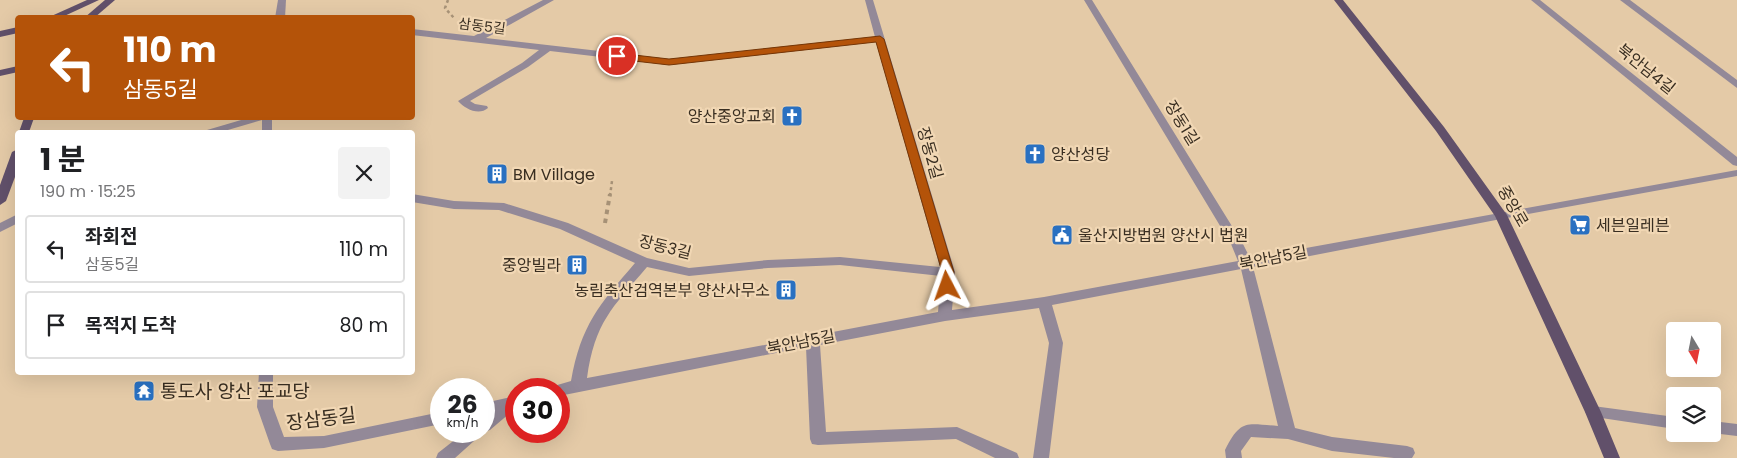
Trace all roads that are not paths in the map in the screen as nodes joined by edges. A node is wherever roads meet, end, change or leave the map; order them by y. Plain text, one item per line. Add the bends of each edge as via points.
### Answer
1 (95, 0) edge
2 (111, 0) edge
3 (282, 0) edge
4 (550, 0) edge
5 (869, 0) edge
6 (1088, 0) edge
7 (1338, 0) edge
8 (1535, 0) edge
9 (1624, 0) edge
10 (58, 15) edge
11 (92, 15) edge
12 (283, 15) edge
13 (15, 31) edge
14 (415, 32) edge
15 (0, 34) edge
16 (476, 39) junction
17 (880, 39) junction
18 (548, 48) junction
19 (15, 70) edge
20 (2, 73) edge
21 (15, 75) edge
22 (1737, 85) edge
23 (483, 108) dead end
24 (251, 120) edge
25 (218, 130) edge
26 (15, 160) edge
27 (1737, 163) edge
28 (1737, 173) edge
29 (415, 199) edge
30 (0, 201) edge
31 (1501, 215) junction
32 (15, 220) edge
33 (0, 228) edge
34 (644, 262) junction
35 (1246, 263) junction
36 (948, 272) junction
37 (1044, 302) junction
38 (945, 316) junction
39 (813, 339) junction
40 (266, 375) edge
41 (578, 385) junction
42 (570, 387) edge
43 (505, 409) edge
44 (1593, 412) junction
45 (495, 417) edge
46 (430, 420) edge
47 (1666, 422) edge
48 (1721, 428) edge
49 (1737, 430) edge
50 (1288, 433) junction
51 (462, 443) edge
52 (1407, 453) dead end
53 (444, 458) edge
54 (1011, 458) edge
55 (1041, 458) edge
56 (1234, 458) edge
57 (1612, 458) edge

1 - 10 main road
2 - 11 main road
3 - 12 street
4 - 16 street
5 - 17 street, 장동2길
6 - 35 street, 장동1길 via 1238,244
7 - 31 main road, 중앙로 via 1440,129
8 - 27 street, 북안남4길
9 - 22 street
13 - 15 main road
14 - 16 street, 삼동5길
16 - 18 street, 삼동5길
17 - 18 street, 삼동5길 via 669,62
17 - 36 street, 장동2길
18 - 23 street via 463,101 472,107
19 - 20 main road
20 - 21 main road
24 - 25 street
26 - 30 main road
28 - 31 street
29 - 34 street, 장동3길 via 454,206 500,206 564,226
31 - 35 street, 북안남5길
31 - 44 main road, 중앙로
32 - 33 street
34 - 36 street, 장동3길 via 689,272 840,261
34 - 41 street via 592,328
35 - 37 street, 북안남5길
35 - 50 street, 장동1길
36 - 38 street, 장동2길
37 - 38 street, 북안남5길
37 - 55 street via 1056,343
38 - 39 street, 북안남5길
39 - 41 street, 북안남5길
39 - 54 street via 818,439 957,433
40 - 46 street, 장삼동길 via 265,407 278,444 324,442
41 - 42 street, 북안남5길
43 - 45 street
44 - 47 street
44 - 57 main road, 중앙로
48 - 49 street
50 - 52 street via 1332,444
50 - 56 street via 1247,430 1234,450
51 - 53 street

